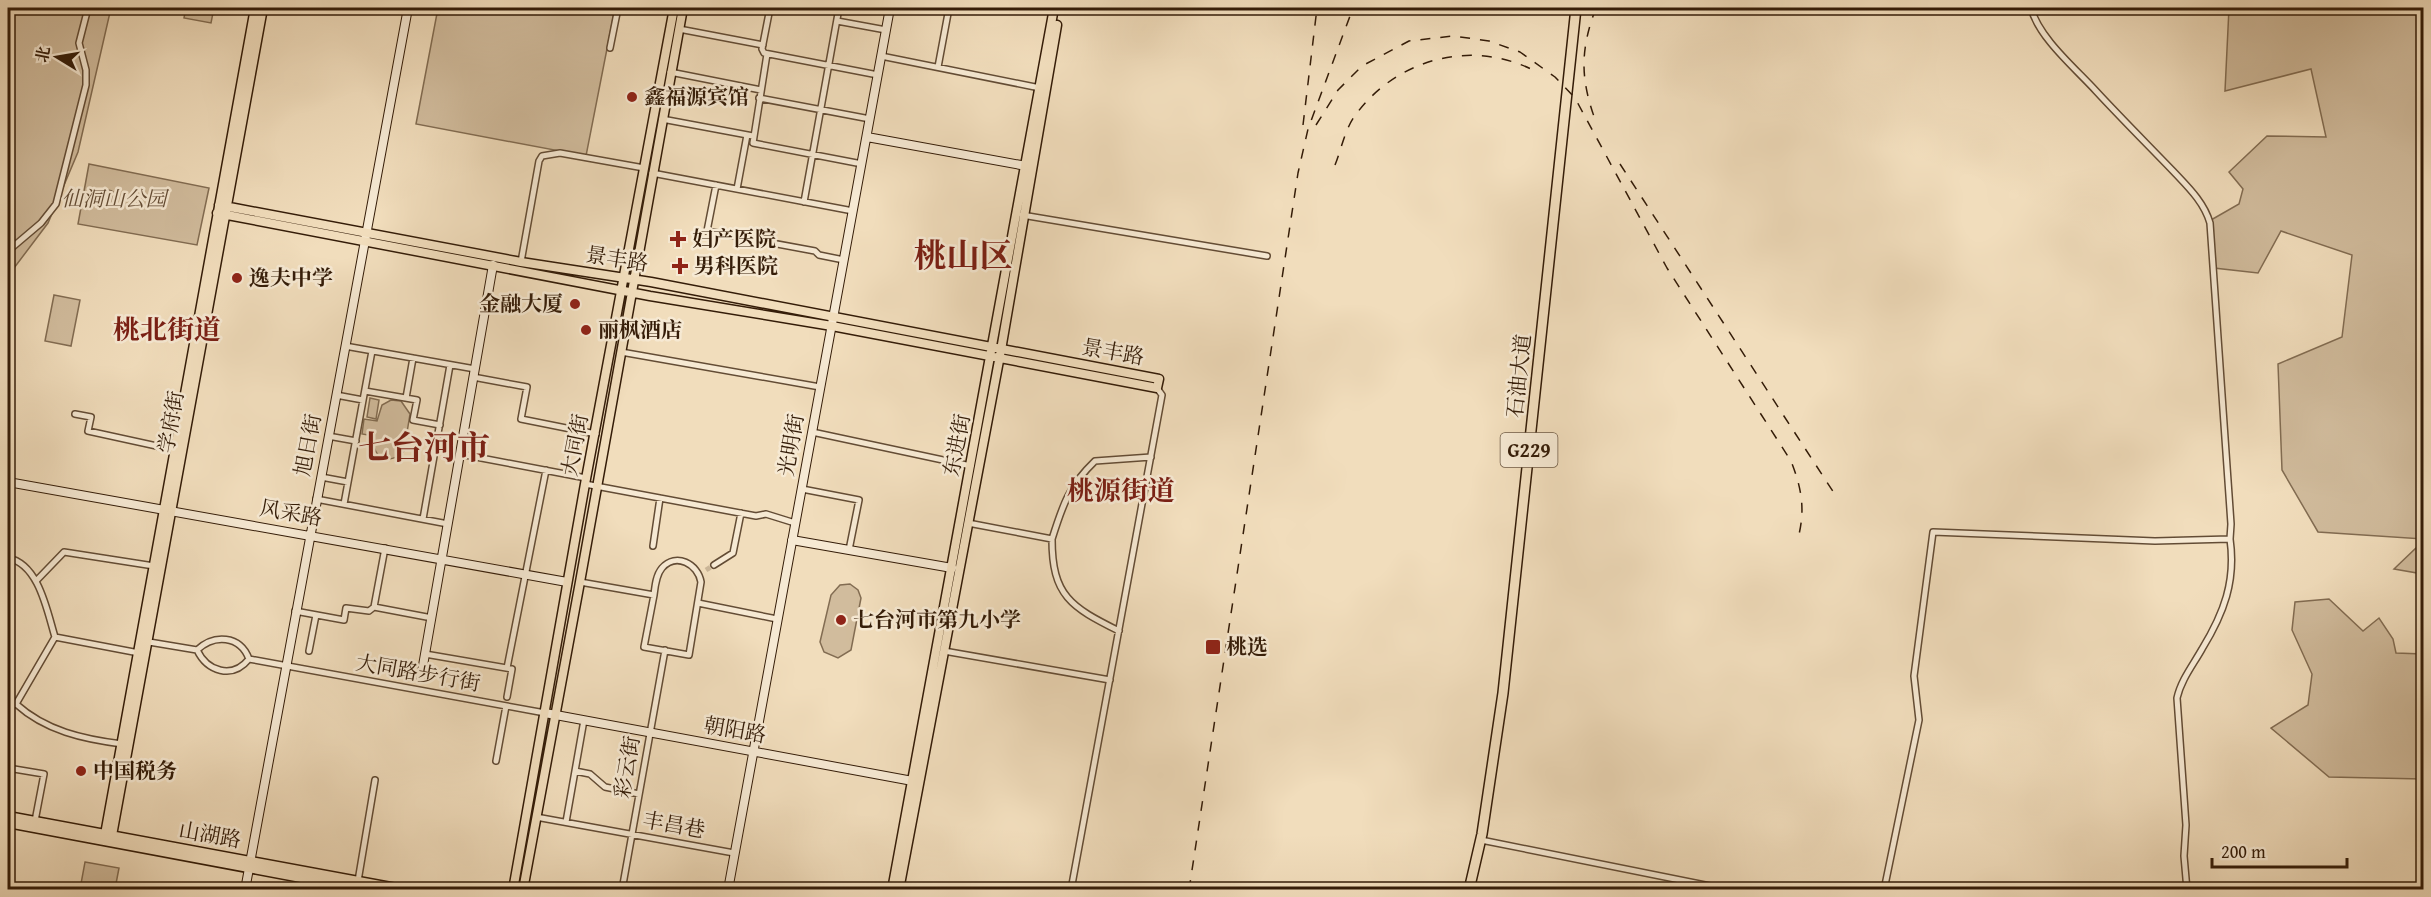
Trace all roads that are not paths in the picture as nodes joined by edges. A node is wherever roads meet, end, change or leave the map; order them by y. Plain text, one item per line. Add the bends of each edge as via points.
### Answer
1 (88, 8) edge
2 (255, 8) edge
3 (263, 8) edge
4 (408, 8) edge
5 (618, 8) edge
6 (674, 8) edge
7 (682, 8) edge
8 (770, 8) edge
9 (839, 8) edge
10 (890, 8) edge
11 (950, 8) edge
12 (1054, 8) edge
13 (1060, 8) edge
14 (1576, 8) edge
15 (2031, 8) edge
16 (837, 21) junction
17 (679, 30) junction
18 (886, 30) junction
19 (763, 45) junction
20 (610, 48) dead end
21 (767, 54) junction
22 (881, 56) junction
23 (828, 66) junction
24 (938, 67) junction
25 (670, 72) junction
26 (878, 75) junction
27 (1040, 88) junction
28 (761, 90) junction
29 (759, 98) junction
30 (820, 110) junction
31 (870, 118) junction
32 (662, 119) junction
33 (750, 135) junction
34 (867, 137) junction
35 (812, 155) junction
36 (862, 164) junction
37 (1026, 166) junction
38 (648, 171) junction
39 (716, 185) junction
40 (737, 189) junction
41 (804, 202) junction
42 (222, 210) junction
43 (853, 211) junction
44 (1021, 215) junction
45 (366, 237) junction
46 (8, 251) edge
47 (1267, 256) dead end
48 (844, 260) junction
49 (521, 262) junction
50 (493, 265) junction
51 (629, 279) junction
52 (627, 291) junction
53 (832, 322) junction
54 (345, 346) junction
55 (372, 351) junction
56 (621, 352) junction
57 (996, 353) junction
58 (413, 358) junction
59 (450, 365) junction
60 (474, 373) junction
61 (820, 387) junction
62 (1157, 388) joint
63 (365, 390) junction
64 (336, 395) junction
65 (406, 398) junction
66 (363, 400) junction
67 (75, 414) dead end
68 (440, 425) junction
69 (812, 432) junction
70 (596, 434) junction
71 (328, 436) junction
72 (356, 441) junction
73 (175, 450) junction
74 (460, 454) junction
75 (1151, 457) junction
76 (971, 466) junction
77 (546, 470) junction
78 (320, 477) junction
79 (586, 481) junction
80 (8, 482) edge
81 (348, 482) junction
82 (597, 486) junction
83 (802, 489) junction
84 (660, 498) junction
85 (316, 499) junction
86 (344, 504) junction
87 (169, 510) junction
88 (741, 513) junction
89 (423, 519) junction
90 (795, 523) junction
91 (968, 523) junction
92 (448, 524) junction
93 (309, 535) junction
94 (1052, 538) junction
95 (2230, 539) junction
96 (792, 540) junction
97 (653, 546) dead end
98 (385, 548) junction
99 (849, 550) junction
100 (8, 558) edge
101 (442, 559) junction
102 (714, 565) tunnel mouth
103 (154, 566) junction
104 (952, 568) junction
105 (706, 570) tunnel mouth
106 (524, 574) junction
107 (700, 574) junction
108 (37, 580) junction
109 (567, 582) junction
110 (580, 582) junction
111 (654, 595) junction
112 (698, 603) junction
113 (374, 608) junction
114 (295, 611) junction
115 (316, 615) junction
116 (432, 618) junction
117 (777, 619) junction
118 (1119, 631) junction
119 (55, 637) junction
120 (149, 642) junction
121 (197, 650) junction
122 (665, 650) junction
123 (309, 651) dead end
124 (944, 651) junction
125 (139, 652) junction
126 (425, 654) junction
127 (249, 659) junction
128 (285, 666) junction
129 (507, 668) junction
130 (421, 677) dead end
131 (1110, 680) junction
132 (137, 682) junction
133 (507, 697) dead end
134 (16, 704) junction
135 (8, 706) edge
136 (506, 706) junction
137 (545, 713) junction
138 (556, 715) junction
139 (584, 720) junction
140 (650, 732) junction
141 (122, 744) junction
142 (753, 751) junction
143 (496, 761) dead end
144 (8, 768) edge
145 (575, 771) junction
146 (375, 780) dead end
147 (916, 781) junction
148 (639, 794) junction
149 (8, 816) edge
150 (536, 817) junction
151 (35, 821) junction
152 (566, 822) junction
153 (8, 823) edge
154 (632, 834) junction
155 (108, 838) junction
156 (1481, 840) junction
157 (734, 853) junction
158 (249, 864) junction
159 (358, 881) junction
160 (378, 887) edge
161 (245, 890) edge
162 (365, 890) edge
163 (407, 890) edge
164 (513, 890) edge
165 (523, 890) edge
166 (622, 890) edge
167 (728, 890) edge
168 (892, 890) edge
169 (899, 890) edge
170 (1071, 890) edge
171 (1469, 890) edge
172 (1730, 890) edge
173 (1884, 890) edge
174 (2187, 890) edge

1 - 46 street via 79,43 86,85 56,204 41,223
2 - 42 main road, 学府街
3 - 42 main road, 学府街
4 - 45 main road, 旭日街
5 - 20 street
6 - 38 main road, 大同街
7 - 17 main road, 大同街
8 - 19 street
9 - 16 street
10 - 18 main road, 光明街
11 - 24 street
12 - 27 main road, 东进街
13 - 44 main road, 东进街
14 - 156 highway, 石油大道 / G229 via 1508,646
15 - 95 street via 2037,22 2073,68 2175,173 2207,213
16 - 18 street
16 - 23 street
17 - 19 street
17 - 25 main road, 大同街
18 - 22 main road, 光明街
19 - 21 street via 762,51
21 - 23 street
21 - 28 street
22 - 24 street
22 - 26 main road, 光明街
23 - 26 street
23 - 30 street
24 - 27 street
25 - 28 street
25 - 32 main road, 大同街
26 - 31 main road, 光明街
27 - 37 main road, 东进街
28 - 29 street
29 - 30 street
29 - 33 street
30 - 31 street
30 - 35 street
31 - 34 main road, 光明街
32 - 33 street
32 - 38 main road, 大同街
33 - 35 street via 753,143
33 - 40 street
34 - 36 main road, 光明街
34 - 37 main road
35 - 36 street
35 - 41 street
36 - 43 main road, 光明街
37 - 44 main road, 东进街
38 - 39 street
38 - 49 street via 560,153 542,156
38 - 51 main road, 大同街
39 - 40 street
39 - 48 street via 708,231
40 - 41 street
41 - 43 street
42 - 45 main road, 景丰路
42 - 73 main road, 学府街
42 - 87 main road, 学府街
43 - 48 main road, 光明街
44 - 47 street
44 - 57 main road, 东进街
45 - 49 main road, 景丰路
45 - 50 main road, 景丰路
45 - 54 main road, 旭日街
48 - 53 main road, 光明街
49 - 51 main road, 景丰路
50 - 52 main road, 景丰路
50 - 60 main road
51 - 52 main road, 大同街
51 - 53 main road, 景丰路
52 - 53 main road, 景丰路
52 - 56 main road, 大同街
52 - 70 main road, 大同街
53 - 57 main road, 景丰路
53 - 61 main road, 光明街
54 - 55 street
54 - 64 main road, 旭日街
55 - 58 street
55 - 63 street
56 - 61 street
56 - 82 main road, 大同街
57 - 62 main road, 景丰路
57 - 76 main road, 东进街
57 - 91 main road, 东进街
58 - 59 street
58 - 65 street
59 - 60 street
59 - 68 street
60 - 70 street via 527,387 521,419
60 - 74 main road
61 - 69 main road, 光明街
62 - 75 street via 1162,395
63 - 65 street
63 - 66 street
64 - 66 street
64 - 71 main road, 旭日街
65 - 68 street via 417,400 413,420
66 - 72 street
67 - 73 street via 91,417 88,431
68 - 89 street
69 - 76 street
69 - 83 main road, 光明街
70 - 79 main road, 大同街
71 - 72 street
71 - 78 main road, 旭日街
72 - 81 street
73 - 87 main road, 学府街
74 - 77 street
74 - 92 main road
75 - 94 street via 1095,460 1071,489
75 - 118 street
76 - 104 main road, 东进街
77 - 79 street
77 - 106 street
78 - 81 street
78 - 85 main road, 旭日街
79 - 82 street
79 - 109 main road, 大同街
80 - 87 main road, 风采路
81 - 86 street
82 - 84 street
82 - 110 main road, 大同街
83 - 90 main road, 光明街
83 - 99 street via 859,500
84 - 88 street
84 - 97 street
85 - 86 street
85 - 93 main road, 旭日街
86 - 89 street
87 - 93 main road, 风采路
87 - 103 main road, 学府街
87 - 120 main road, 学府街
88 - 90 street via 766,514
88 - 102 street via 734,553
89 - 92 street
90 - 96 main road, 光明街
91 - 94 street
91 - 124 main road, 东进街
92 - 101 main road
93 - 98 main road, 风采路
93 - 114 main road, 旭日街
94 - 118 street via 1053,572 1060,588 1081,611
95 - 173 street via 2155,541 1933,532 1914,676 1919,720
95 - 174 street via 2230,587 2177,698
96 - 99 main road
96 - 117 main road, 光明街
98 - 101 main road, 风采路
98 - 113 street
99 - 104 main road
100 - 108 street
101 - 106 main road, 风采路
101 - 116 main road
103 - 108 street via 64,552
103 - 125 main road, 学府街
104 - 147 main road, 东进街
105 - 107 street
106 - 109 main road, 风采路
106 - 129 street
107 - 111 street via 689,564 671,561 657,574
107 - 112 street
108 - 119 street
109 - 137 main road, 大同街
110 - 111 street
110 - 138 main road, 大同街
111 - 122 street via 644,646
112 - 117 street
112 - 122 street via 689,655
113 - 115 street via 346,608 344,620
113 - 116 street
114 - 115 street
114 - 128 main road, 旭日街
115 - 123 street
116 - 126 main road
117 - 142 main road, 光明街
118 - 131 street
119 - 125 street
119 - 134 street
120 - 121 street
120 - 132 main road, 学府街
121 - 127 street via 210,640 232,640
121 - 127 street via 206,664 219,671 231,671
122 - 140 street, 彩云街
124 - 131 street
124 - 147 main road, 东进街
125 - 132 main road, 学府街
126 - 129 street
126 - 130 main road
127 - 128 street, 大同路步行街
128 - 136 street, 大同路步行街
128 - 158 main road, 旭日街
129 - 133 street via 512,669
131 - 170 street
132 - 141 main road, 学府街
132 - 155 main road, 学府街
134 - 135 street
134 - 141 street via 28,716 64,734
136 - 137 street, 大同路步行街
136 - 143 street
137 - 138 main road, 朝阳路
137 - 164 main road, 大同街
138 - 139 main road, 朝阳路
138 - 150 main road, 大同街
139 - 140 main road, 朝阳路
139 - 145 street
140 - 142 main road, 朝阳路
140 - 148 street, 彩云街
141 - 155 main road, 学府街
142 - 147 main road, 朝阳路
142 - 157 main road, 光明街
144 - 151 street via 44,774
145 - 148 street via 590,774 605,787
145 - 152 street
146 - 159 street
147 - 168 main road, 东进街
147 - 169 main road, 东进街
148 - 154 street, 彩云街
149 - 151 main road, 山湖路
150 - 152 street, 丰昌巷
150 - 165 main road, 大同街
151 - 155 main road, 山湖路
152 - 154 street, 丰昌巷
153 - 155 main road, 山湖路
154 - 157 street, 丰昌巷
154 - 166 street, 彩云街
155 - 158 main road, 山湖路
156 - 171 highway, 石油大道 / G229
156 - 172 street
157 - 167 main road, 光明街
158 - 159 main road, 山湖路
158 - 161 main road, 旭日街
158 - 162 main road, 山湖路
159 - 160 main road, 山湖路
160 - 163 main road, 山湖路

